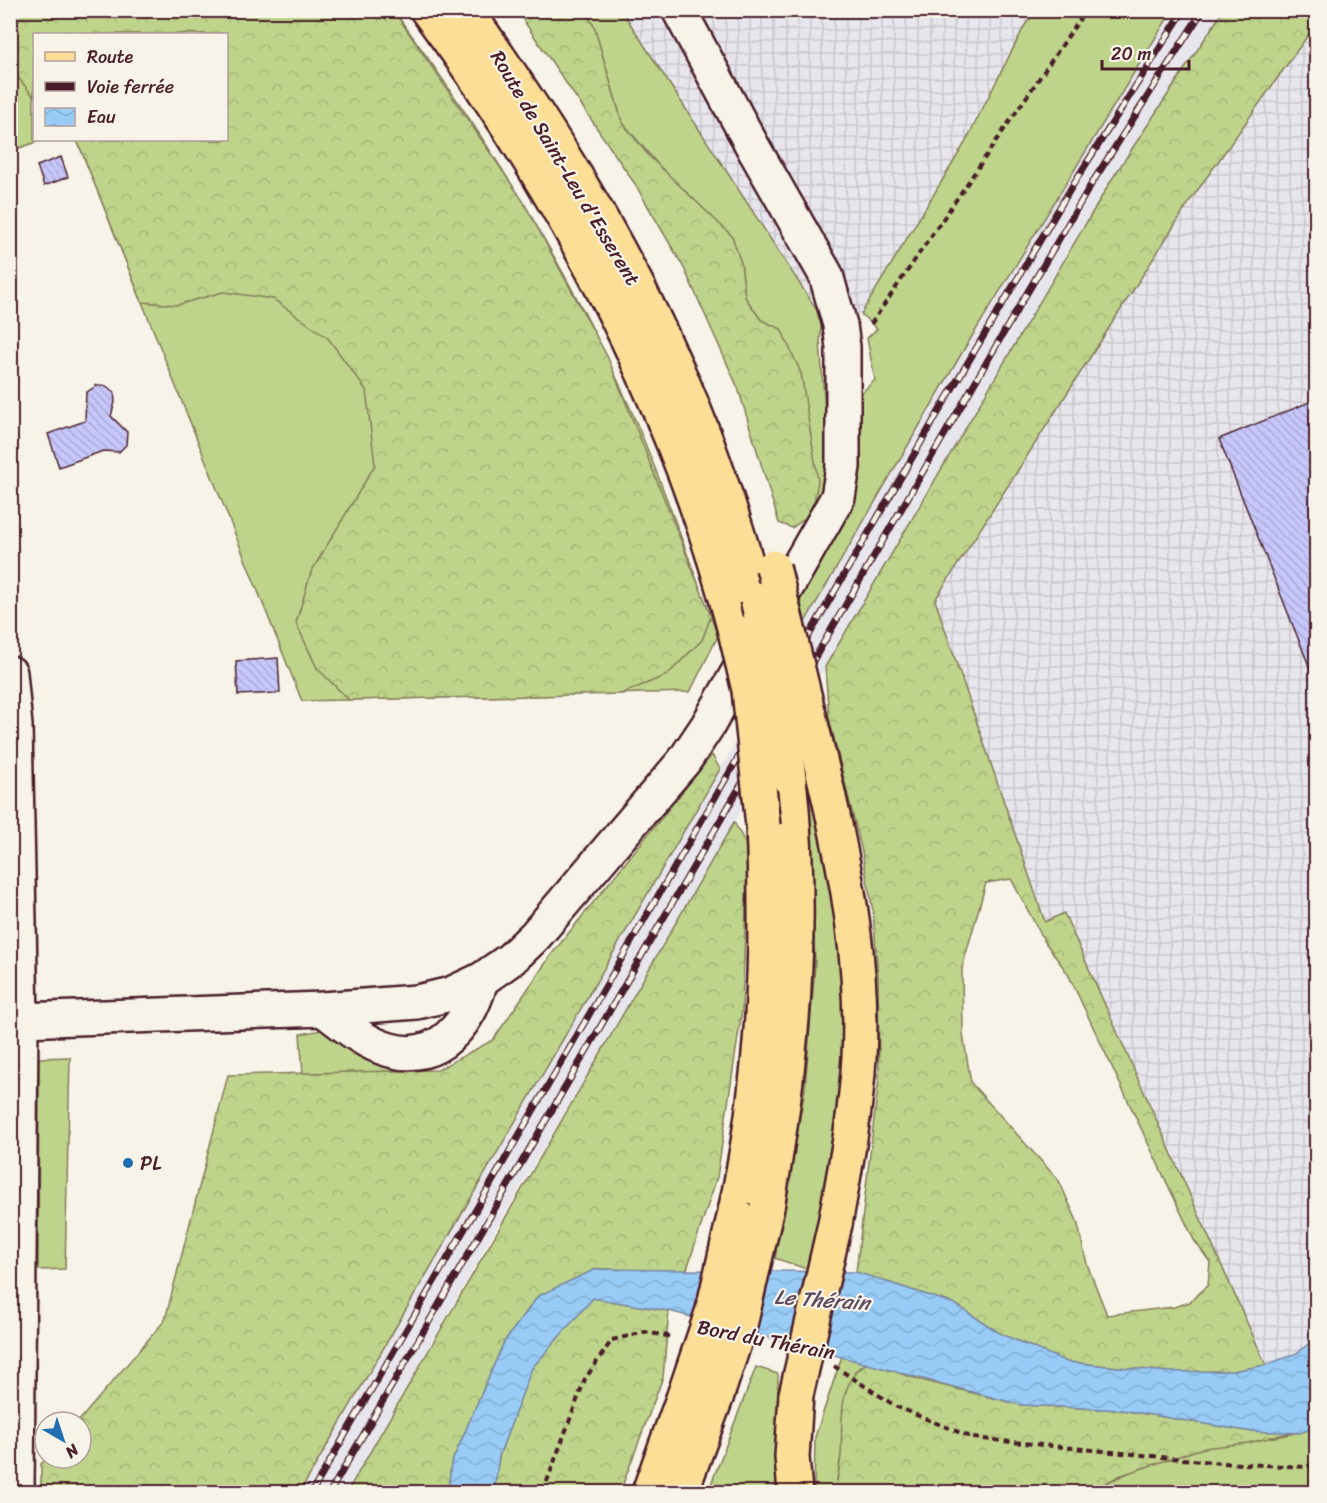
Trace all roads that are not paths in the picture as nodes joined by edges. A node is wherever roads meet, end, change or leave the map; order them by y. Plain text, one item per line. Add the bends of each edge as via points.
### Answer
1 (427, 10) edge
2 (466, 10) edge
3 (679, 10) edge
4 (706, 442) junction
5 (10, 673) edge
6 (14, 842) edge
7 (15, 911) edge
8 (481, 980) junction
9 (323, 1009) junction
10 (21, 1020) junction
11 (700, 1395) junction
12 (17, 1492) edge
13 (649, 1492) edge
14 (681, 1492) edge
15 (795, 1492) edge

1 - 11 main road, Route de Saint-Leu d'Esserent, bridge via 491,101 569,226 643,369 688,481 735,631 749,690 763,826 765,996 755,1103
2 - 4 main road, Route de Saint-Leu d'Esserent via 549,134 608,234 676,366
3 - 8 street via 826,275 841,336 842,482 831,512 684,761 535,936
4 - 11 main road, Route de Saint-Leu d'Esserent, bridge via 757,599 777,684 789,778 796,886 795,1006 784,1110 767,1207 743,1316
4 - 15 main road, bridge via 753,516 773,567 827,789 852,913 860,1024 854,1118 835,1224 796,1395 792,1457
5 - 6 street via 15,726
6 - 7 street
7 - 10 street
8 - 9 street via 451,994 417,1002
8 - 9 street via 460,1027 448,1039 420,1052 391,1051 375,1044
9 - 10 street
10 - 12 street
11 - 13 main road, Route de Saint-Leu d'Esserent
11 - 14 main road

